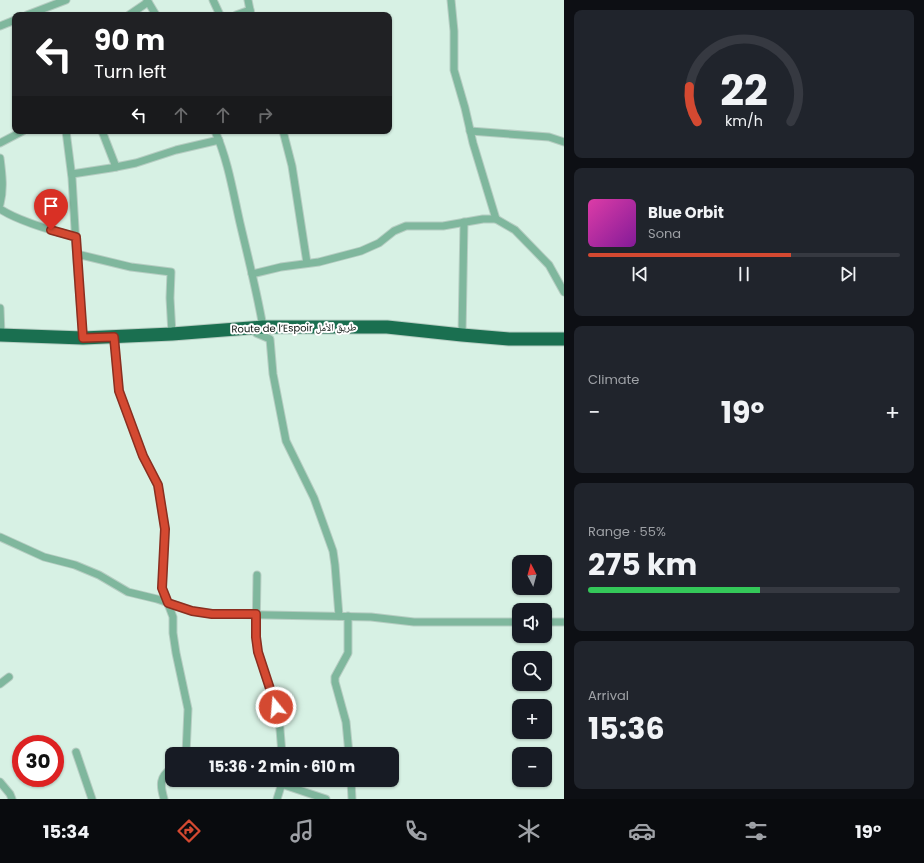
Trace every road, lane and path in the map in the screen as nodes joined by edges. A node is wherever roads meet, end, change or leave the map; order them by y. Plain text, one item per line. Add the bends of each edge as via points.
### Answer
1 (66, 0) edge
2 (214, 0) edge
3 (248, 0) edge
4 (451, 0) edge
5 (147, 1) edge
6 (35, 12) edge
7 (133, 12) edge
8 (154, 12) edge
9 (219, 12) edge
10 (251, 12) edge
11 (12, 21) edge
12 (0, 26) edge
13 (470, 131) junction
14 (17, 134) edge
15 (66, 134) edge
16 (103, 134) edge
17 (217, 134) edge
18 (284, 134) edge
19 (219, 140) junction
20 (564, 142) edge
21 (0, 143) edge
22 (0, 158) edge
23 (116, 168) junction
24 (72, 174) junction
25 (0, 204) edge
26 (0, 210) edge
27 (496, 219) junction
28 (464, 222) junction
29 (76, 237) junction
30 (77, 254) junction
31 (307, 264) junction
32 (252, 274) junction
33 (564, 292) edge
34 (0, 308) edge
35 (258, 328) junction
36 (172, 334) junction
37 (0, 335) edge
38 (462, 335) junction
39 (114, 337) junction
40 (83, 338) junction
41 (564, 338) edge
42 (0, 537) edge
43 (257, 575) dead end
44 (168, 603) junction
45 (256, 614) junction
46 (339, 616) junction
47 (348, 616) junction
48 (512, 622) edge
49 (552, 622) edge
50 (564, 622) edge
51 (9, 677) dead end
52 (0, 684) edge
53 (186, 747) edge
54 (281, 747) edge
55 (348, 747) edge
56 (76, 752) dead end
57 (165, 773) edge
58 (0, 782) edge
59 (281, 787) edge
60 (295, 787) edge
61 (351, 787) edge
62 (12, 799) edge
63 (92, 799) edge
64 (164, 799) edge
65 (277, 799) edge
66 (326, 799) edge
67 (352, 799) edge

1 - 6 street
2 - 9 street
3 - 10 street
4 - 13 street via 454,70
5 - 7 street
5 - 8 street
11 - 12 street
13 - 20 street via 549,137
13 - 27 street
14 - 21 street
15 - 24 street
16 - 23 street
17 - 19 street
18 - 31 street via 292,166
19 - 23 street
19 - 32 street
22 - 25 street via 3,182
23 - 24 street
24 - 29 street
26 - 29 street via 22,220
27 - 28 street
27 - 33 street via 515,230 549,265
28 - 31 street via 444,226 406,226 394,230 379,243 361,251
28 - 38 street
29 - 30 street
30 - 36 street via 131,267 171,272
30 - 40 street
31 - 32 street via 281,266
32 - 35 street via 258,297
34 - 37 street
35 - 36 highway, Route de l’Espoir طريق الأمل
35 - 38 highway, Route de l’Espoir طريق الأمل via 387,327
35 - 46 street via 256,333 270,339 273,374 286,441 314,498 333,551
36 - 39 highway, Route de l’Espoir طريق الأمل
37 - 40 highway, Route de l’Espoir طريق الأمل
38 - 41 highway, Route de l’Espoir طريق الأمل via 509,339
39 - 40 highway, Route de l’Espoir طريق الأمل
39 - 44 street via 119,391 143,456 158,485 165,529 162,588
42 - 44 street via 44,557 76,565 128,592
43 - 45 street
44 - 45 street via 212,614
44 - 53 street via 173,617 176,653 188,709
45 - 46 street
45 - 54 street via 258,652 279,716
46 - 47 street
47 - 48 street via 414,622
47 - 55 street via 348,653 335,682 346,722
49 - 50 street
51 - 52 street
56 - 63 street
57 - 64 street via 162,780
58 - 62 street
59 - 65 street
60 - 66 street
61 - 67 street

